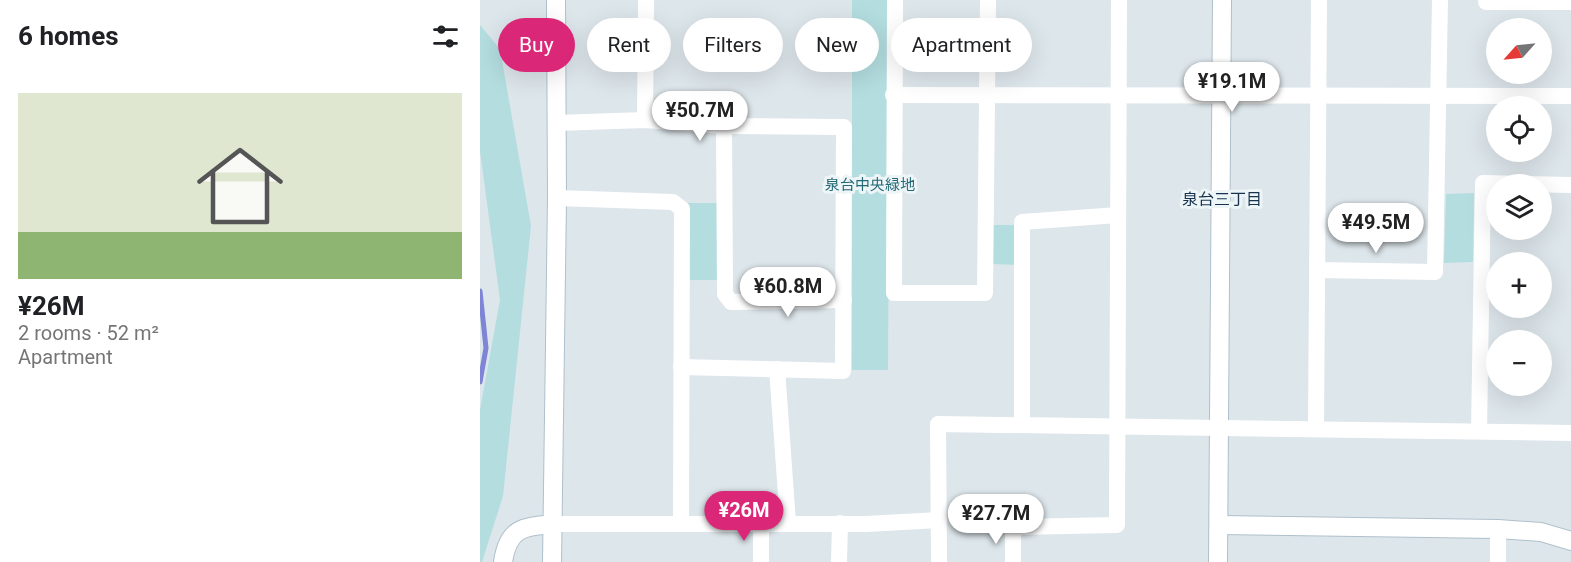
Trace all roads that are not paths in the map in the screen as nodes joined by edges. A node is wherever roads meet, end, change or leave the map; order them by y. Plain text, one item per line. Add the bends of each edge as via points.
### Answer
1 (556, 0) edge
2 (646, 0) edge
3 (895, 0) edge
4 (988, 0) edge
5 (1119, 0) edge
6 (1222, 0) edge
7 (1319, 0) edge
8 (1440, 0) edge
9 (1486, 0) edge
10 (1571, 2) edge
11 (893, 95) junction
12 (989, 95) junction
13 (1119, 95) junction
14 (1222, 95) junction
15 (1318, 96) junction
16 (1439, 96) junction
17 (1571, 96) edge
18 (645, 120) junction
19 (556, 123) junction
20 (724, 126) junction
21 (1571, 185) edge
22 (557, 198) junction
23 (1118, 214) junction
24 (1317, 270) junction
25 (844, 300) junction
26 (681, 367) junction
27 (777, 369) junction
28 (1022, 425) junction
29 (1118, 426) junction
30 (1219, 428) junction
31 (1316, 429) junction
32 (1479, 431) junction
33 (1571, 432) edge
34 (939, 520) junction
35 (761, 523) junction
36 (788, 523) junction
37 (840, 523) junction
38 (553, 524) junction
39 (681, 524) junction
40 (1220, 525) junction
41 (1498, 529) junction
42 (1571, 541) edge
43 (503, 562) edge
44 (552, 562) edge
45 (761, 562) edge
46 (839, 562) edge
47 (939, 562) edge
48 (1013, 562) edge
49 (1218, 562) edge
50 (1498, 562) edge

1 - 19 street
2 - 18 street
3 - 11 street
4 - 12 street
5 - 13 street
6 - 14 street
7 - 15 street
8 - 16 street
9 - 10 street
11 - 12 street
11 - 12 street via 894,293 905,293 985,292
12 - 13 street
13 - 14 street
13 - 23 street
14 - 15 street
14 - 30 street
15 - 16 street
15 - 24 street
16 - 17 street
16 - 24 street via 1435,272
18 - 19 street
18 - 20 street
19 - 22 street
20 - 25 street via 725,294 731,302
20 - 25 street via 844,127
21 - 32 street via 1484,183
22 - 26 street via 673,202 682,209
22 - 38 street
23 - 28 street via 1022,222
23 - 29 street
24 - 31 street
25 - 27 street via 843,372
26 - 27 street
26 - 39 street
27 - 36 street
28 - 29 street
28 - 34 street via 938,424
29 - 30 street
29 - 48 street via 1117,525 1013,527
30 - 31 street
30 - 40 street
31 - 32 street
32 - 33 street
34 - 37 street
34 - 47 street
35 - 36 street
35 - 39 street
35 - 45 street
36 - 37 street
37 - 46 street
38 - 39 street
38 - 43 street via 519,530 509,539
38 - 44 street
40 - 41 street
40 - 49 street
41 - 42 street via 1541,532
41 - 50 street

